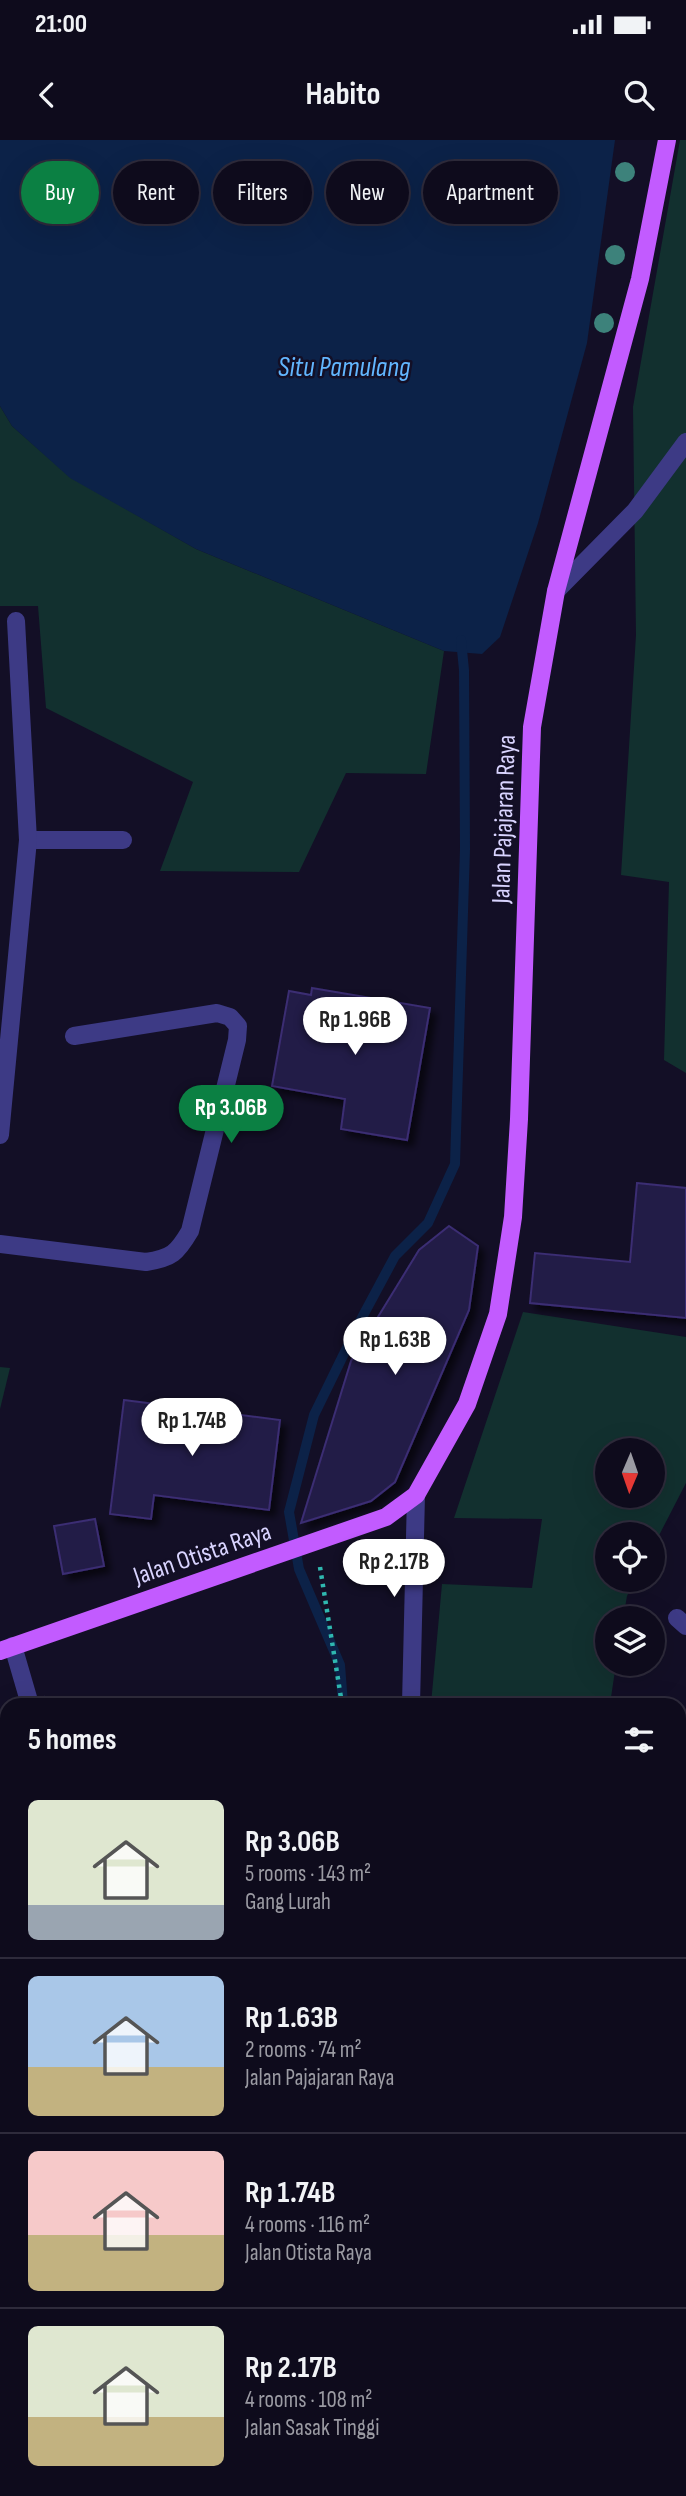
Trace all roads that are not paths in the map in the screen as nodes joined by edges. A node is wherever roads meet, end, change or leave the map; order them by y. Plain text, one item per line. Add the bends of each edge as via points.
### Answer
1 (667, 140) edge
2 (686, 442) edge
3 (556, 592) junction
4 (16, 621) dead end
5 (29, 840) junction
6 (123, 840) dead end
7 (74, 1036) dead end
8 (0, 1135) edge
9 (0, 1244) edge
10 (416, 1495) junction
11 (7, 1648) edge
12 (28, 1698) edge
13 (411, 1698) edge

1 - 3 main road, Jalan Pajajaran Raya via 640,278
2 - 3 street via 635,510
3 - 10 main road, Jalan Pajajaran Raya via 532,727 519,1119 513,1217 498,1314 467,1404
4 - 5 street
5 - 6 street
5 - 8 street
7 - 9 street via 217,1013 238,1026 190,1231 179,1250 165,1259 146,1262
10 - 11 main road, Jalan Otista Raya via 386,1517 319,1547 263,1560
10 - 13 street
11 - 12 street

